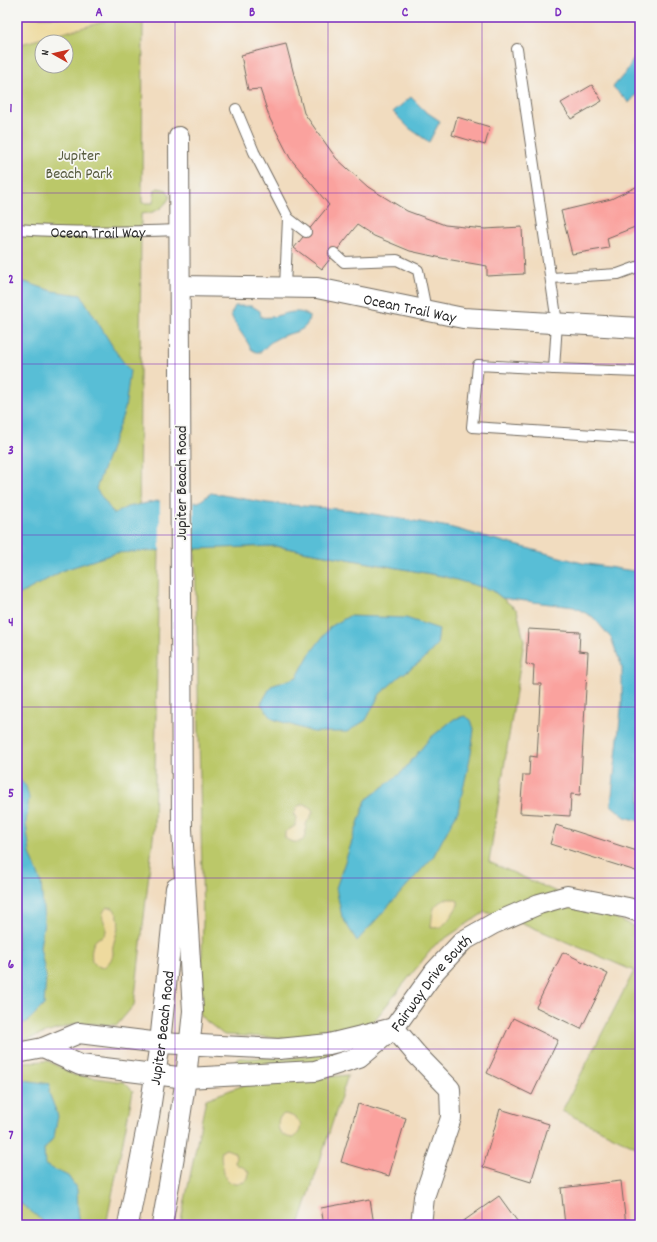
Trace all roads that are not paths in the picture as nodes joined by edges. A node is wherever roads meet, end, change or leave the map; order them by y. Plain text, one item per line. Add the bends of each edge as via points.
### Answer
1 (517, 49) dead end
2 (236, 110) dead end
3 (179, 137) dead end
4 (288, 218) junction
5 (17, 229) edge
6 (179, 230) junction
7 (306, 232) dead end
8 (334, 254) dead end
9 (640, 266) edge
10 (551, 278) junction
11 (180, 286) junction
12 (285, 287) junction
13 (426, 310) junction
14 (557, 323) junction
15 (640, 328) edge
16 (554, 368) junction
17 (640, 372) edge
18 (640, 438) edge
19 (182, 829) junction
20 (640, 912) edge
21 (394, 1028) junction
22 (160, 1043) junction
23 (190, 1045) junction
24 (42, 1048) junction
25 (17, 1053) edge
26 (155, 1074) junction
27 (186, 1078) junction
28 (128, 1225) edge
29 (162, 1225) edge
30 (421, 1225) edge

1 - 10 lane
2 - 4 lane via 254,152
3 - 6 street, Jupiter Beach Road
4 - 7 lane
4 - 12 lane
5 - 6 lane, Ocean Trail Way via 56,232
6 - 11 street, Jupiter Beach Road
8 - 13 lane via 344,262 397,260 418,270
9 - 10 lane via 618,274
10 - 14 lane
11 - 12 street, Ocean Trail Way
11 - 19 street, Jupiter Beach Road
12 - 13 street, Ocean Trail Way via 317,288
13 - 14 street, Ocean Trail Way via 463,318
14 - 15 street, Ocean Trail Way
14 - 16 lane
16 - 17 lane
16 - 18 lane via 478,365 472,427
19 - 22 street, Jupiter Beach Road
19 - 23 street, Jupiter Beach Road via 192,1011
20 - 21 street, Fairway Drive South via 567,896 539,904 493,924 463,942 454,951 435,971
21 - 23 street, Fairway Drive South via 329,1044 279,1049
21 - 27 street via 359,1057 315,1071
21 - 30 street via 450,1089 451,1118 424,1198
22 - 23 street, Fairway Drive South
22 - 24 street, Fairway Drive South via 79,1033
22 - 26 street, Jupiter Beach Road
23 - 27 street, Jupiter Beach Road
24 - 25 street, Fairway Drive South
24 - 26 street via 80,1065
26 - 27 street
26 - 28 street, Jupiter Beach Road
27 - 29 street, Jupiter Beach Road

